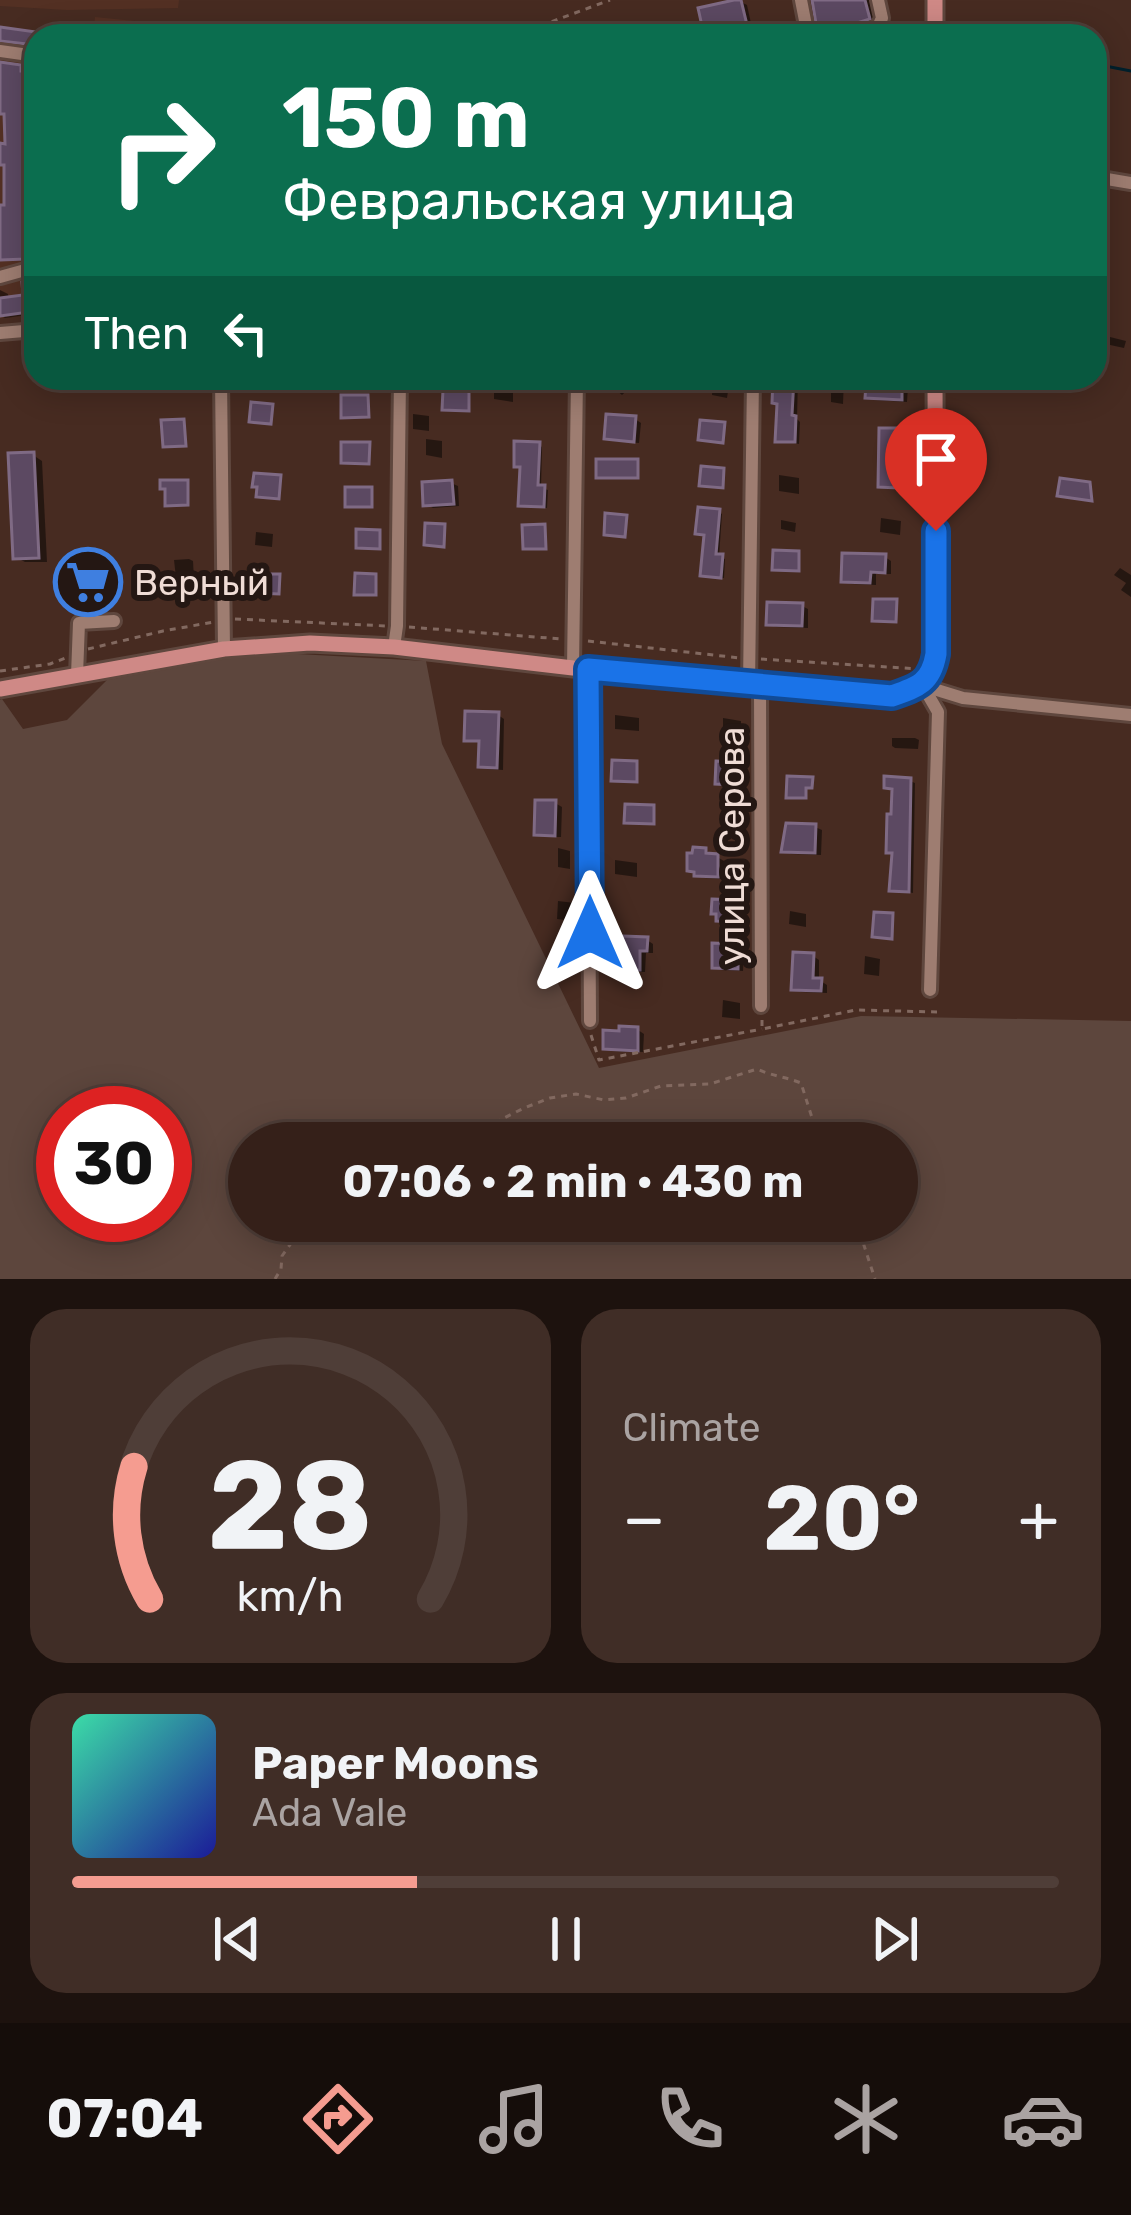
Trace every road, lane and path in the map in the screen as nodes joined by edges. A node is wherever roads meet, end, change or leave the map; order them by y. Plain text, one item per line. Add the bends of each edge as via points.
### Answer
1 (610, 0) edge
2 (540, 24) edge
3 (221, 390) edge
4 (400, 390) edge
5 (577, 390) edge
6 (753, 390) edge
7 (935, 390) edge
8 (114, 621) dead end
9 (394, 647) junction
10 (224, 649) junction
11 (580, 668) junction
12 (77, 675) junction
13 (755, 685) junction
14 (923, 686) junction
15 (0, 689) edge
16 (1131, 715) edge
17 (930, 991) dead end
18 (761, 1006) joint
19 (937, 1012) dead end
20 (590, 1021) joint
21 (762, 1029) junction
22 (497, 1122) edge
23 (813, 1122) edge
24 (291, 1242) edge
25 (865, 1242) edge
26 (275, 1279) edge
27 (874, 1279) edge

1 - 2 path
3 - 10 street
4 - 9 street
5 - 11 street
6 - 13 street, улица Серова
7 - 14 main road via 936,654
8 - 12 street via 79,622
9 - 10 main road
9 - 11 main road
10 - 12 main road
11 - 13 main road
11 - 20 street
12 - 15 main road
13 - 14 main road via 892,696
13 - 18 street, улица Серова
14 - 16 street via 963,698
14 - 17 street via 938,712
18 - 21 path
19 - 21 path via 856,1010
20 - 21 path via 599,1060
22 - 23 path via 550,1098 626,1098 757,1069 801,1083
24 - 26 path
25 - 27 path

